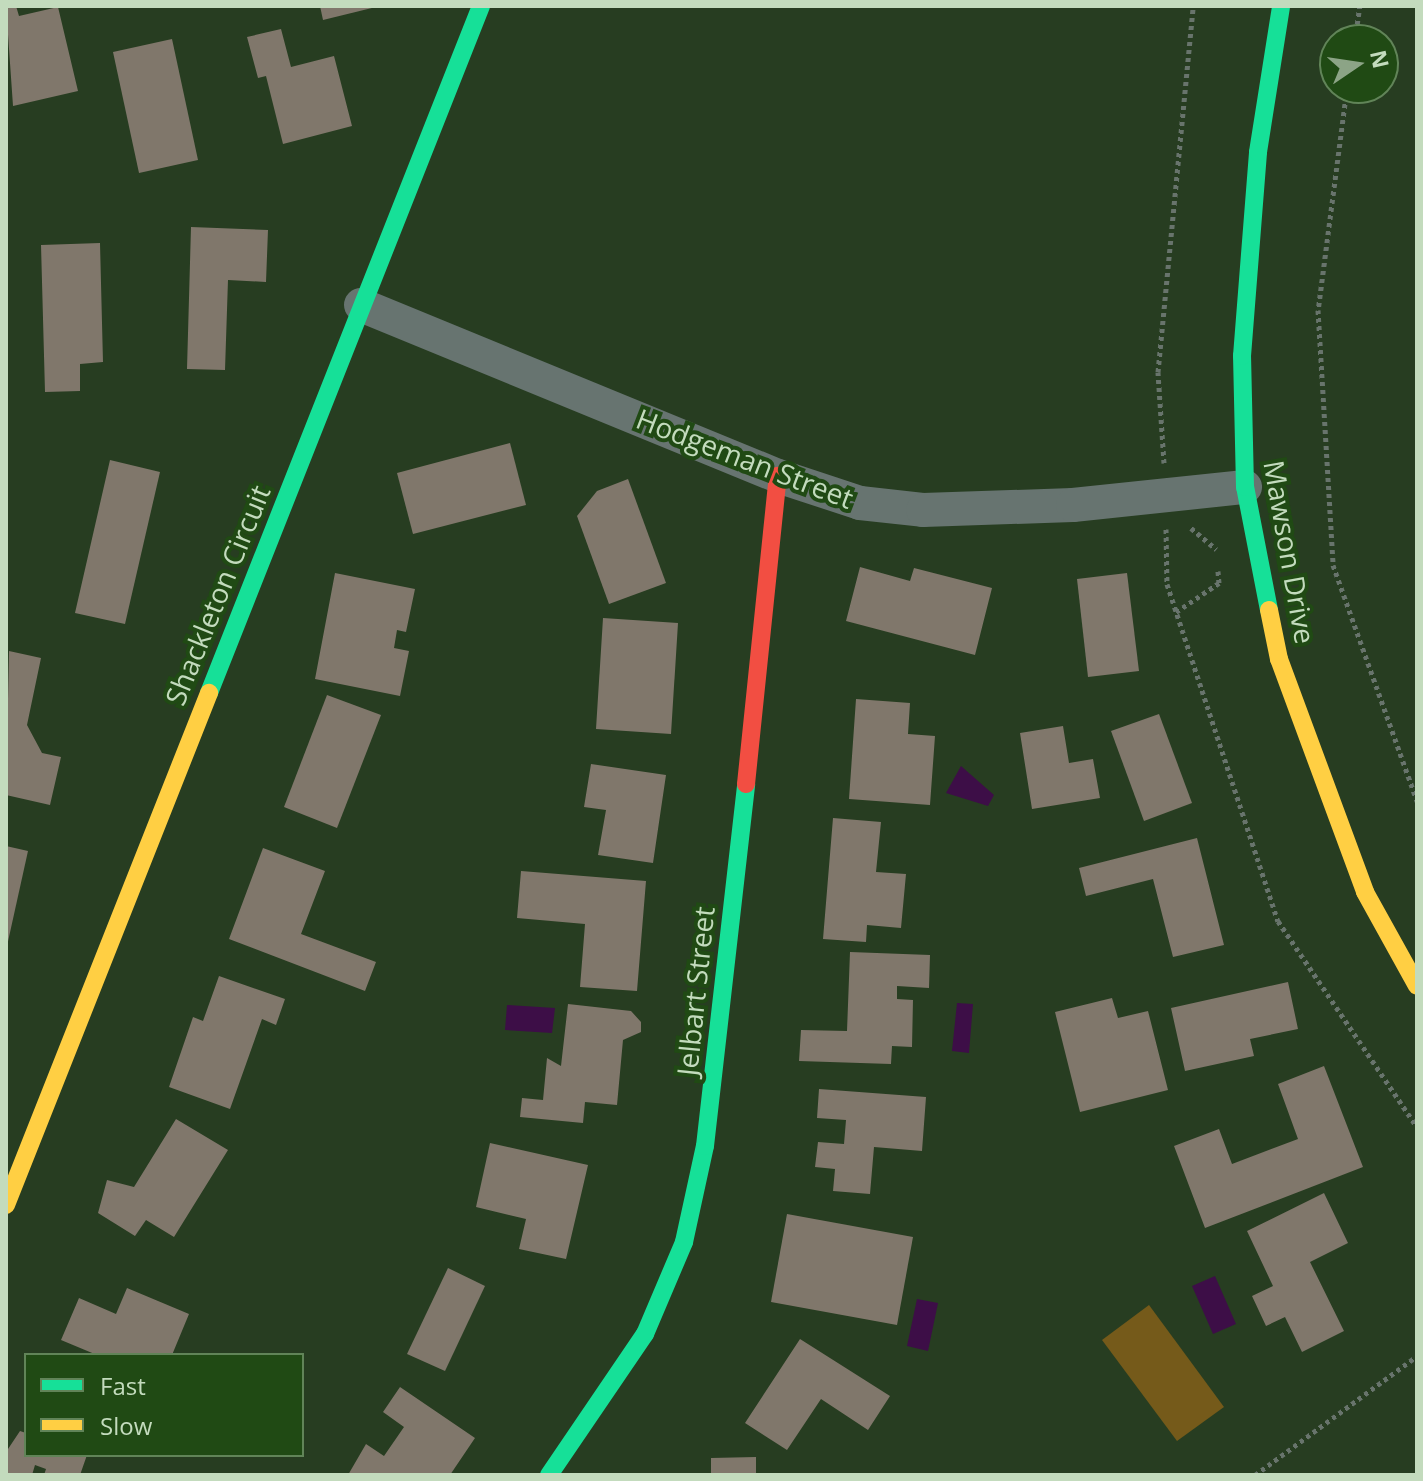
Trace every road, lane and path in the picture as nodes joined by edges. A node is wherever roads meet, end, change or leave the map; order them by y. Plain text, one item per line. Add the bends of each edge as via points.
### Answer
1 (481, 6) edge
2 (1281, 6) edge
3 (1345, 104) edge
4 (361, 305) junction
5 (778, 476) junction
6 (1245, 487) junction
7 (1417, 801) edge
8 (1417, 986) edge
9 (6, 1205) edge
10 (1417, 1356) edge
11 (549, 1475) edge
12 (1255, 1475) edge

1 - 4 street, Shackleton Circuit
2 - 6 street, Mawson Drive via 1258,152 1242,356
3 - 7 path via 1318,310 1333,565
4 - 5 street, Hodgeman Street
4 - 9 street, Shackleton Circuit
5 - 6 street, Hodgeman Street via 860,503 923,510 1073,505
5 - 11 street, Jelbart Street via 718,1045 684,1242 645,1334
6 - 8 street, Mawson Drive via 1279,659 1365,892
10 - 12 path

